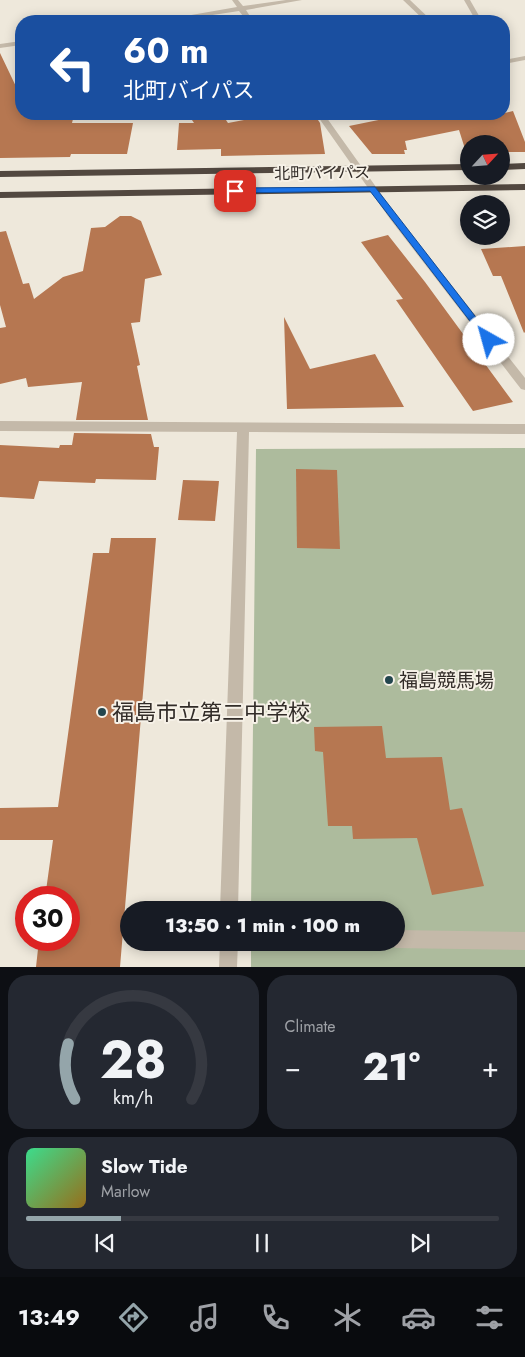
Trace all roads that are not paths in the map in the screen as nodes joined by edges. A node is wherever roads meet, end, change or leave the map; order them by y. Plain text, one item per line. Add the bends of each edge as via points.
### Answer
1 (234, 0) edge
2 (299, 0) edge
3 (406, 0) edge
4 (467, 0) edge
5 (241, 9) junction
6 (201, 15) edge
7 (246, 15) edge
8 (422, 15) edge
9 (476, 15) edge
10 (15, 44) edge
11 (0, 46) edge
12 (525, 58) edge
13 (510, 61) edge
14 (324, 120) edge
15 (525, 166) edge
16 (460, 167) edge
17 (510, 167) edge
18 (359, 169) junction
19 (0, 174) edge
20 (525, 186) edge
21 (372, 188) junction
22 (0, 195) edge
23 (525, 386) edge
24 (0, 426) edge
25 (243, 428) junction
26 (525, 428) edge
27 (229, 901) edge
28 (405, 939) edge
29 (525, 941) edge
30 (228, 951) edge
31 (228, 967) edge

1 - 5 street
2 - 5 street
3 - 8 street
4 - 9 street
5 - 6 street
5 - 7 street
10 - 11 street
12 - 13 street
14 - 18 street
15 - 17 highway
16 - 18 highway, 北町バイパス
18 - 19 highway, 北町バイパス
18 - 21 street
20 - 21 highway, 北町バイパス
21 - 22 highway, 北町バイパス
21 - 23 street
24 - 25 street
25 - 26 street
25 - 27 street
28 - 29 street
30 - 31 street

